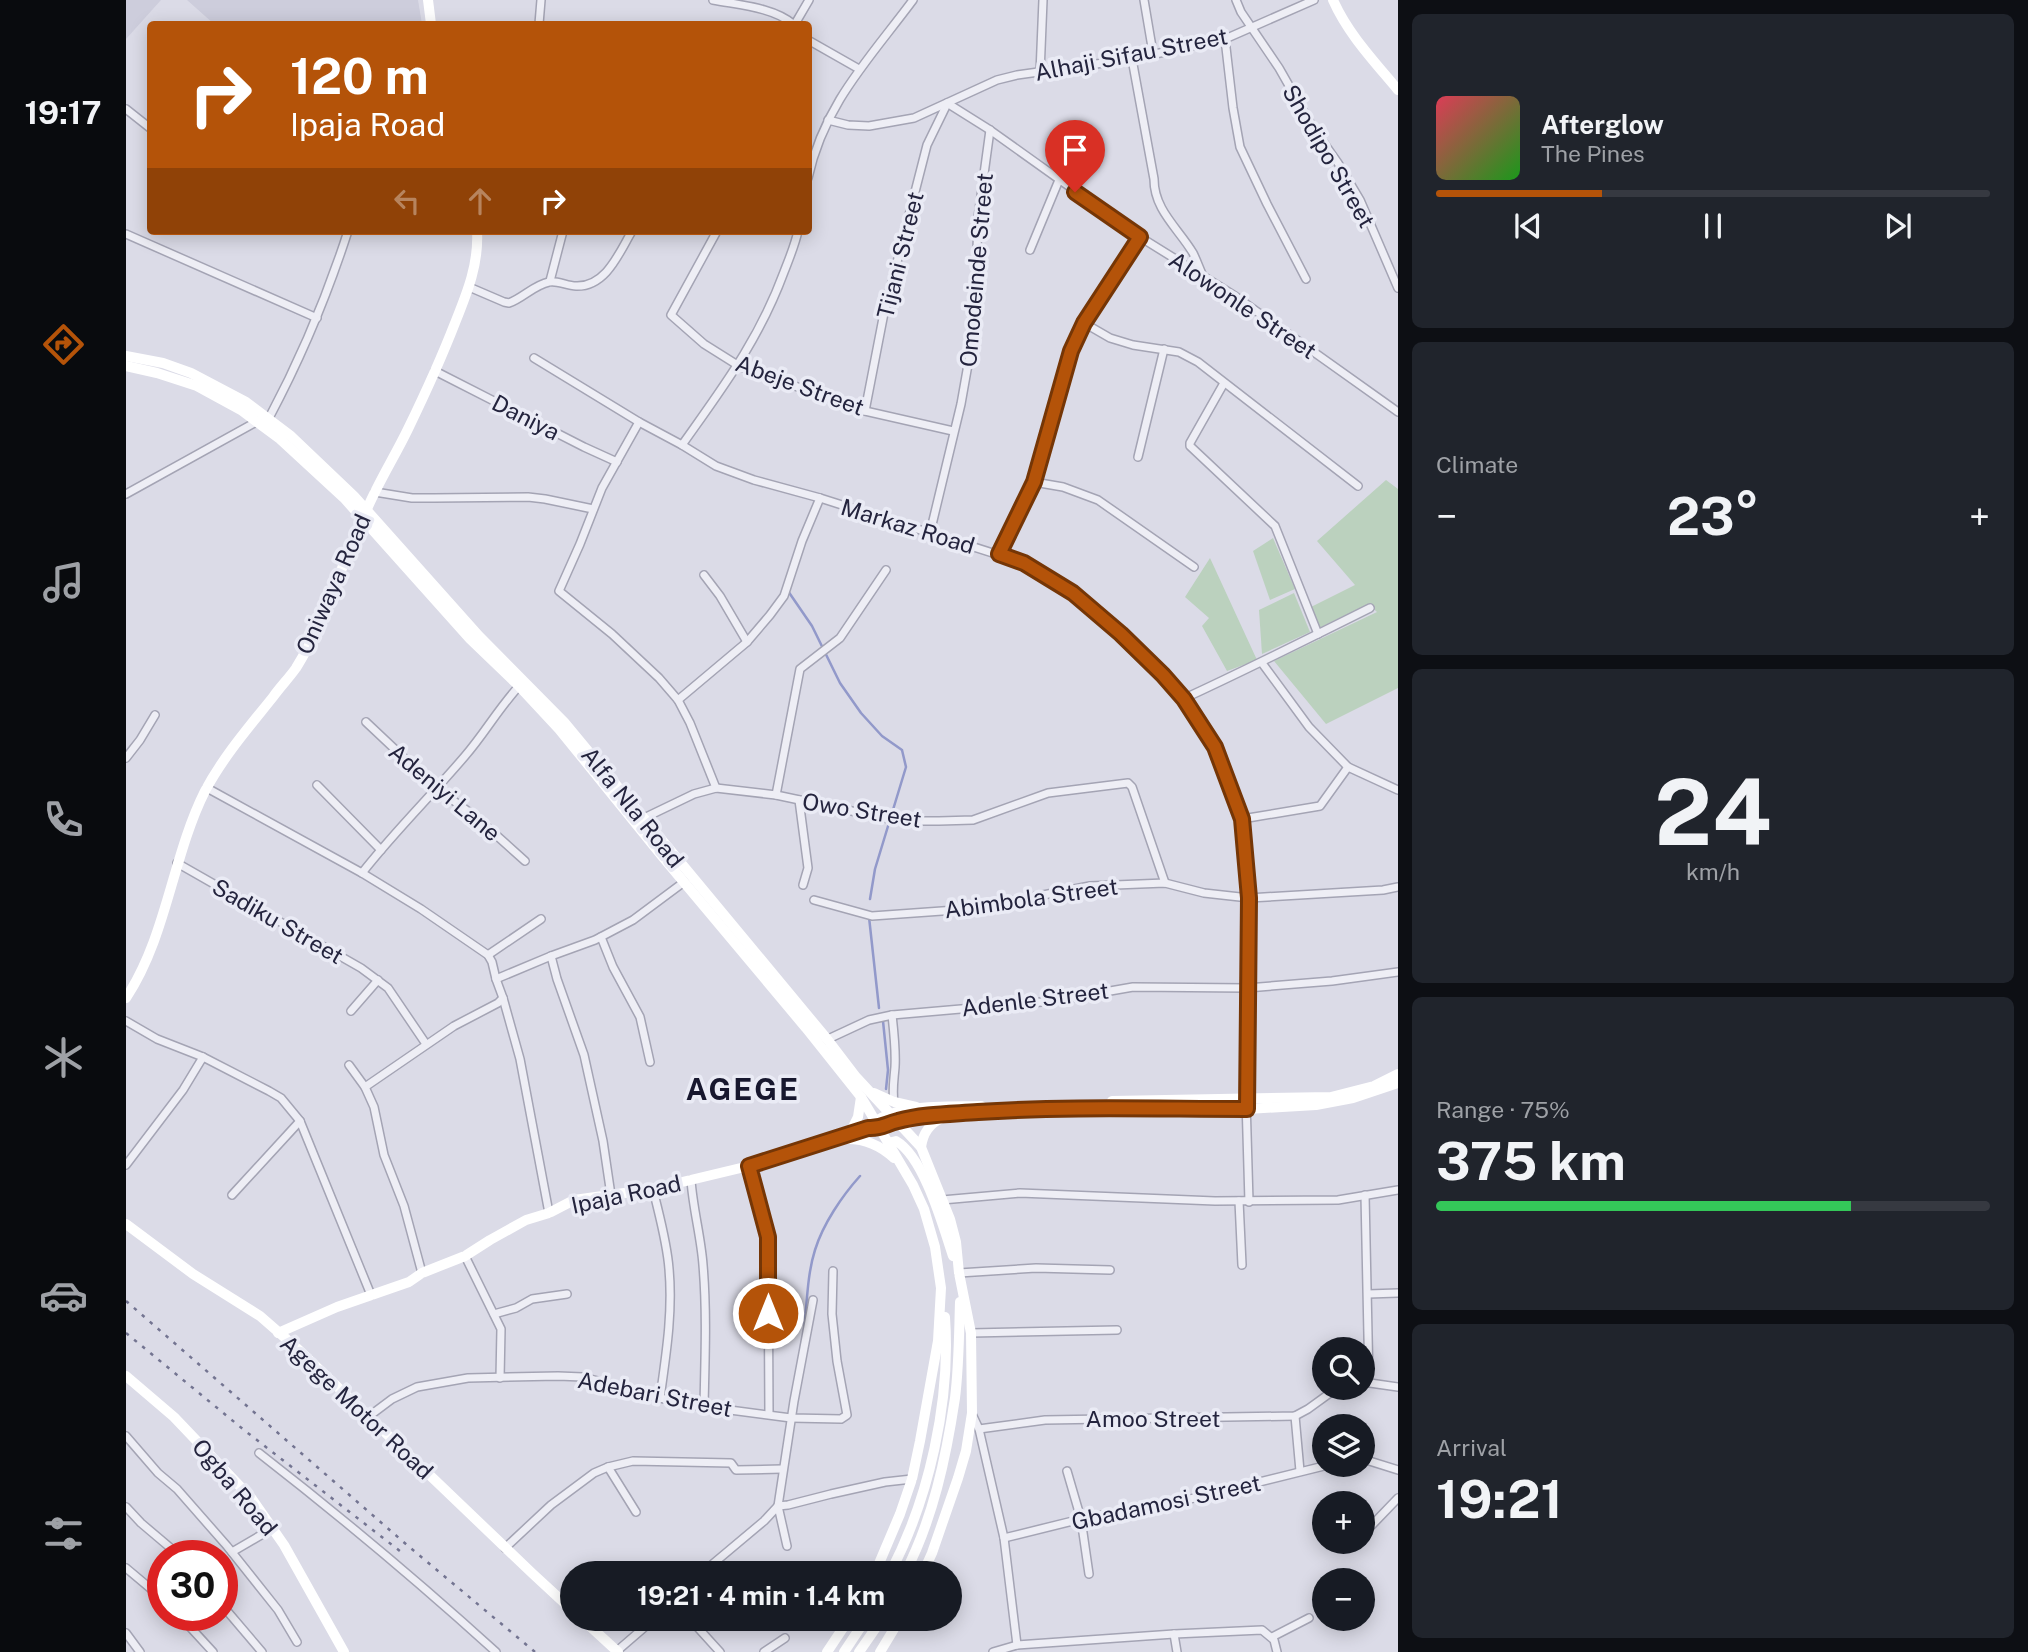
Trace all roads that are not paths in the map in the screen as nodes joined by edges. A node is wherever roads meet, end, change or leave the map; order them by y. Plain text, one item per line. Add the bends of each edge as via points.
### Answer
1 (428, 0) edge
2 (541, 0) edge
3 (713, 0) edge
4 (809, 0) edge
5 (913, 0) edge
6 (1043, 0) edge
7 (1144, 0) edge
8 (1236, 0) edge
9 (1314, 0) edge
10 (1333, 0) edge
11 (431, 21) edge
12 (539, 21) edge
13 (790, 21) edge
14 (796, 21) edge
15 (1252, 28) junction
16 (1224, 39) junction
17 (812, 42) edge
18 (1153, 54) junction
19 (1132, 59) junction
20 (859, 69) junction
21 (1040, 73) junction
22 (1398, 90) edge
23 (947, 103) junction
24 (126, 109) edge
25 (828, 120) junction
26 (147, 126) edge
27 (990, 130) junction
28 (812, 142) edge
29 (818, 142) junction
30 (812, 164) edge
31 (1059, 180) junction
32 (126, 234) edge
33 (347, 235) edge
34 (478, 235) edge
35 (562, 235) edge
36 (630, 235) edge
37 (716, 235) edge
38 (796, 235) edge
39 (1140, 237) junction
40 (1030, 250) dead end
41 (1202, 274) junction
42 (1306, 279) dead end
43 (550, 281) junction
44 (470, 287) junction
45 (1398, 288) edge
46 (317, 318) junction
47 (1084, 323) junction
48 (1164, 349) junction
49 (126, 356) edge
50 (534, 358) dead end
51 (126, 366) edge
52 (738, 366) junction
53 (435, 371) junction
54 (1223, 383) junction
55 (865, 411) junction
56 (1398, 412) edge
57 (264, 420) junction
58 (639, 422) junction
59 (953, 431) junction
60 (682, 445) junction
61 (1138, 457) dead end
62 (617, 462) junction
63 (1034, 482) junction
64 (1359, 486) dead end
65 (375, 492) junction
66 (126, 494) edge
67 (820, 498) junction
68 (593, 509) junction
69 (364, 514) junction
70 (930, 533) junction
71 (999, 554) junction
72 (1195, 566) dead end
73 (886, 570) dead end
74 (704, 575) dead end
75 (1370, 608) dead end
76 (1318, 634) junction
77 (747, 642) junction
78 (1262, 663) junction
79 (522, 683) junction
80 (1184, 699) junction
81 (678, 700) junction
82 (155, 715) dead end
83 (366, 722) dead end
84 (126, 758) edge
85 (1348, 767) junction
86 (317, 785) dead end
87 (207, 788) junction
88 (436, 788) junction
89 (716, 788) junction
90 (1398, 790) edge
91 (776, 795) junction
92 (799, 800) junction
93 (1242, 819) junction
94 (639, 821) junction
95 (380, 850) junction
96 (525, 861) dead end
97 (177, 863) junction
98 (362, 873) junction
99 (684, 882) junction
100 (1165, 883) junction
101 (803, 885) dead end
102 (1398, 887) edge
103 (1249, 898) junction
104 (814, 900) dead end
105 (541, 919) dead end
106 (601, 937) junction
107 (488, 955) junction
108 (551, 956) junction
109 (1398, 972) edge
110 (496, 979) junction
111 (378, 980) junction
112 (1247, 988) junction
113 (126, 998) edge
114 (503, 998) junction
115 (351, 1011) dead end
116 (891, 1015) junction
117 (126, 1021) edge
118 (824, 1043) junction
119 (426, 1044) junction
120 (204, 1057) junction
121 (650, 1062) dead end
122 (349, 1066) dead end
123 (1398, 1074) edge
124 (856, 1077) junction
125 (1398, 1083) edge
126 (365, 1087) junction
127 (1375, 1089) junction
128 (861, 1097) junction
129 (894, 1102) junction
130 (1246, 1104) junction
131 (923, 1108) junction
132 (958, 1114) junction
133 (893, 1118) junction
134 (300, 1121) junction
135 (874, 1126) junction
136 (850, 1133) junction
137 (830, 1140) junction
138 (888, 1143) junction
139 (921, 1147) junction
140 (901, 1164) junction
141 (126, 1165) edge
142 (749, 1166) junction
143 (691, 1180) junction
144 (653, 1189) junction
145 (1398, 1190) edge
146 (232, 1195) dead end
147 (611, 1195) junction
148 (1365, 1195) junction
149 (942, 1200) junction
150 (1239, 1201) junction
151 (1249, 1202) junction
152 (549, 1213) junction
153 (126, 1224) edge
154 (465, 1256) junction
155 (1242, 1265) dead end
156 (1110, 1269) dead end
157 (833, 1271) dead end
158 (422, 1273) junction
159 (959, 1273) junction
160 (962, 1287) junction
161 (941, 1289) junction
162 (1398, 1293) edge
163 (567, 1294) dead end
164 (1368, 1294) junction
165 (371, 1295) junction
166 (813, 1300) dead end
167 (494, 1314) junction
168 (1117, 1330) dead end
169 (278, 1333) junction
170 (971, 1333) junction
171 (1367, 1337) edge
172 (126, 1376) edge
173 (500, 1378) junction
174 (1375, 1383) edge
175 (1398, 1387) edge
176 (660, 1398) junction
177 (1320, 1400) edge
178 (704, 1406) junction
179 (972, 1413) junction
180 (769, 1414) junction
181 (1295, 1416) junction
182 (368, 1417) junction
183 (791, 1418) junction
184 (979, 1429) junction
185 (126, 1436) edge
186 (259, 1452) dead end
187 (1375, 1463) edge
188 (608, 1467) junction
189 (1312, 1468) edge
190 (782, 1469) junction
191 (1398, 1470) edge
192 (1067, 1471) dead end
193 (1300, 1471) junction
194 (912, 1479) junction
195 (1398, 1498) edge
196 (778, 1506) junction
197 (126, 1507) edge
198 (636, 1512) dead end
199 (1081, 1519) junction
200 (1375, 1522) edge
201 (272, 1528) junction
202 (1004, 1538) junction
203 (161, 1540) edge
204 (222, 1540) edge
205 (787, 1546) dead end
206 (238, 1548) edge
207 (505, 1548) junction
208 (238, 1559) edge
209 (716, 1561) edge
210 (880, 1561) edge
211 (895, 1561) edge
212 (911, 1561) edge
213 (928, 1561) edge
214 (126, 1568) edge
215 (1090, 1574) dead end
216 (147, 1586) edge
217 (560, 1599) edge
218 (1309, 1618) dead end
219 (238, 1624) edge
220 (194, 1631) edge
221 (595, 1631) edge
222 (641, 1631) edge
223 (701, 1631) edge
224 (841, 1631) edge
225 (858, 1631) edge
226 (873, 1631) edge
227 (893, 1631) edge
228 (126, 1633) edge
229 (1174, 1634) junction
230 (1272, 1637) junction
231 (785, 1638) dead end
232 (297, 1642) dead end
233 (1017, 1645) junction
234 (140, 1652) edge
235 (214, 1652) edge
236 (262, 1652) edge
237 (344, 1652) edge
238 (496, 1652) edge
239 (618, 1652) edge
240 (720, 1652) edge
241 (764, 1652) edge
242 (827, 1652) edge
243 (844, 1652) edge
244 (859, 1652) edge
245 (880, 1652) edge
246 (993, 1652) edge
247 (1177, 1652) edge
248 (1277, 1652) edge

1 - 11 main road
2 - 12 street
3 - 13 street
4 - 14 street
5 - 20 street
6 - 21 street
7 - 18 street
8 - 15 street, Shodipo Street
9 - 15 street, Alhaji Sifau Street
10 - 22 main road via 1355,37
15 - 16 street, Alhaji Sifau Street
15 - 45 street, Shodipo Street via 1360,200
16 - 18 street, Alhaji Sifau Street
16 - 42 street via 1240,147
17 - 20 street
18 - 19 street, Alhaji Sifau Street
19 - 21 street, Alhaji Sifau Street
19 - 41 street via 1154,190
20 - 25 street
21 - 23 street, Alhaji Sifau Street via 997,80
23 - 25 street via 892,124 848,125
23 - 27 street, Alowonle Street
23 - 55 street, Tijani Street via 927,145 884,313
24 - 26 street
25 - 29 street
27 - 31 street, Alowonle Street
27 - 59 street, Omodeinde Street via 978,218 975,314
28 - 29 street
29 - 30 street
31 - 39 street, Alowonle Street
31 - 40 street
32 - 46 street
33 - 46 street
34 - 44 main road, Oniwaya Road
35 - 43 street
36 - 43 street via 598,281 577,286
37 - 52 street, Abeje Street via 671,315
38 - 52 street via 762,324
39 - 41 street, Alowonle Street
39 - 47 street
41 - 56 street, Alowonle Street
43 - 44 street via 509,303
44 - 53 main road, Oniwaya Road
46 - 57 street via 294,370
47 - 48 street via 1110,338
47 - 63 street via 1064,373
48 - 54 street via 1198,362
48 - 61 street
49 - 57 main road via 191,373 238,397
50 - 58 street, Markaz Road
51 - 57 main road via 197,387
52 - 55 street, Abeje Street
52 - 60 street
53 - 62 street, Daniya
53 - 65 main road, Oniwaya Road
54 - 64 street
54 - 76 street via 1190,446 1275,526
55 - 59 street, Abeje Street
57 - 66 street
57 - 69 main road, Alfa Nla Road via 318,462
58 - 60 street, Markaz Road
58 - 62 street
59 - 70 street, Omodeinde Street
60 - 67 street, Markaz Road via 734,474
62 - 68 street
63 - 71 street
63 - 72 street via 1098,500
65 - 68 street via 412,498 528,497
65 - 69 main road, Oniwaya Road
67 - 70 street, Markaz Road
67 - 77 street via 784,596
68 - 81 street via 559,593 612,634
69 - 79 main road, Alfa Nla Road
69 - 87 main road, Oniwaya Road via 331,598 295,669
70 - 71 street, Markaz Road
71 - 80 street, Markaz Road via 1024,563 1073,593
73 - 91 street via 840,638 800,669
74 - 77 street
75 - 76 street
76 - 78 street
77 - 81 street
78 - 80 street
78 - 85 street via 1309,727
79 - 88 street
79 - 94 main road, Alfa Nla Road
80 - 93 street, Markaz Road via 1215,747
81 - 89 street
82 - 84 street
83 - 88 street, Adeniyi Lane
85 - 90 street
85 - 93 street via 1320,806
86 - 95 street
87 - 97 main road, Oniwaya Road
87 - 98 street
88 - 95 street
88 - 96 street, Adeniyi Lane
89 - 91 street, Owo Street
89 - 94 street, Owo Street
91 - 92 street, Owo Street
92 - 100 street, Owo Street via 899,821 973,820 1048,793 1128,783
92 - 101 street via 808,867
93 - 103 street, Markaz Road
94 - 99 main road, Alfa Nla Road
94 - 118 main road, Alfa Nla Road
95 - 98 street
97 - 111 street, Sadiku Street
97 - 113 main road, Oniwaya Road via 146,963
98 - 107 street
99 - 106 street via 633,920
99 - 118 main road, Alfa Nla Road
100 - 103 street, Abimbola Street
100 - 104 street, Abimbola Street via 1090,886 970,909 872,916
102 - 103 street, Abimbola Street
103 - 112 street, Markaz Road
105 - 107 street
106 - 108 street
106 - 121 street via 640,1017
107 - 110 street
108 - 110 street
108 - 147 street via 584,1055
109 - 112 street, Adenle Street
110 - 114 street
111 - 115 street
111 - 119 street, Sadiku Street
112 - 116 street, Adenle Street via 1133,987 1053,1001
112 - 130 street, Markaz Road
114 - 119 street
114 - 152 street via 520,1059
116 - 118 street, Adenle Street via 869,1020
116 - 129 street
117 - 120 street
118 - 124 main road, Alfa Nla Road
118 - 128 main road, Alfa Nla Road
119 - 126 street
120 - 134 street via 281,1098
120 - 141 street
122 - 126 street
123 - 127 main road, Ipaja Road
124 - 129 main road
124 - 133 main road, Alfa Nla Road
125 - 127 main road, Ipaja Road
126 - 158 street
127 - 130 main road, Ipaja Road via 1324,1105
128 - 135 main road, Alfa Nla Road
128 - 136 main road
129 - 131 main road
130 - 131 main road, Ipaja Road via 1074,1102
130 - 132 main road, Ipaja Road
130 - 151 street, Markaz Road
131 - 133 main road, Ipaja Road
132 - 133 main road, Ipaja Road
132 - 139 main road via 933,1122
133 - 135 main road, Ipaja Road
133 - 139 main road, Alfa Nla Road
134 - 146 street
134 - 165 street
135 - 136 main road, Ipaja Road
135 - 138 main road, Alfa Nla Road
136 - 137 main road, Ipaja Road
137 - 140 main road via 854,1139 876,1145
137 - 142 main road, Ipaja Road
138 - 140 main road, Alfa Nla Road
138 - 159 main road via 901,1143 912,1156 931,1192
139 - 149 main road
140 - 161 main road, Alfa Nla Road via 930,1227
142 - 143 main road, Ipaja Road
142 - 180 street via 768,1237
143 - 144 main road, Ipaja Road
143 - 178 street via 703,1263
144 - 147 main road, Ipaja Road
144 - 176 street via 669,1266 671,1304
145 - 148 street
147 - 152 main road, Ipaja Road via 574,1200
148 - 151 street
148 - 164 street
149 - 150 street via 1020,1193
149 - 159 main road via 956,1242
150 - 151 street
150 - 155 street
152 - 154 main road, Ipaja Road via 526,1220
153 - 169 main road, Agege Motor Road
154 - 158 main road, Ipaja Road
154 - 167 street
156 - 159 street
157 - 183 street, Adebari Street via 832,1314 847,1415 841,1419
158 - 165 main road, Ipaja Road
159 - 160 main road
160 - 170 main road
160 - 212 main road via 955,1399 943,1465
161 - 194 main road via 938,1340
161 - 211 main road via 946,1348 941,1409 921,1498
162 - 164 street
163 - 167 street via 532,1299
164 - 171 street
165 - 169 main road, Ipaja Road
166 - 183 street
167 - 173 street via 501,1329
168 - 170 street
169 - 182 main road, Agege Motor Road
170 - 179 main road
172 - 201 main road, Ogba Road via 174,1417 252,1499
173 - 176 street, Adebari Street via 583,1377
173 - 182 street, Adebari Street via 416,1387
174 - 175 street
176 - 178 street, Adebari Street
177 - 181 street
178 - 180 street, Adebari Street
179 - 184 street
179 - 213 main road via 958,1478
180 - 183 street, Adebari Street
181 - 184 street, Amoo Street via 1057,1419
181 - 193 street
182 - 207 main road, Agege Motor Road
183 - 190 street
184 - 202 street
185 - 204 street
186 - 238 street
187 - 191 street
188 - 190 street via 634,1461
188 - 198 street
188 - 207 street via 551,1505
189 - 193 street, Gbadamosi Street
190 - 196 street
192 - 199 street
193 - 199 street, Gbadamosi Street via 1182,1501
194 - 196 street
194 - 210 main road
195 - 200 street
196 - 205 street
196 - 209 street
197 - 203 street
199 - 202 street, Gbadamosi Street
199 - 215 street
201 - 206 street
201 - 237 main road, Ogba Road
202 - 233 street
207 - 217 main road, Agege Motor Road
208 - 232 street via 278,1609
214 - 216 street
218 - 230 street
219 - 236 street
220 - 235 street
221 - 239 main road
222 - 239 street
223 - 240 street
224 - 242 main road
225 - 243 main road
226 - 244 main road
227 - 245 main road
228 - 234 street
229 - 230 street via 1262,1630
229 - 233 street
229 - 247 street
230 - 248 street
231 - 241 street
233 - 246 street

